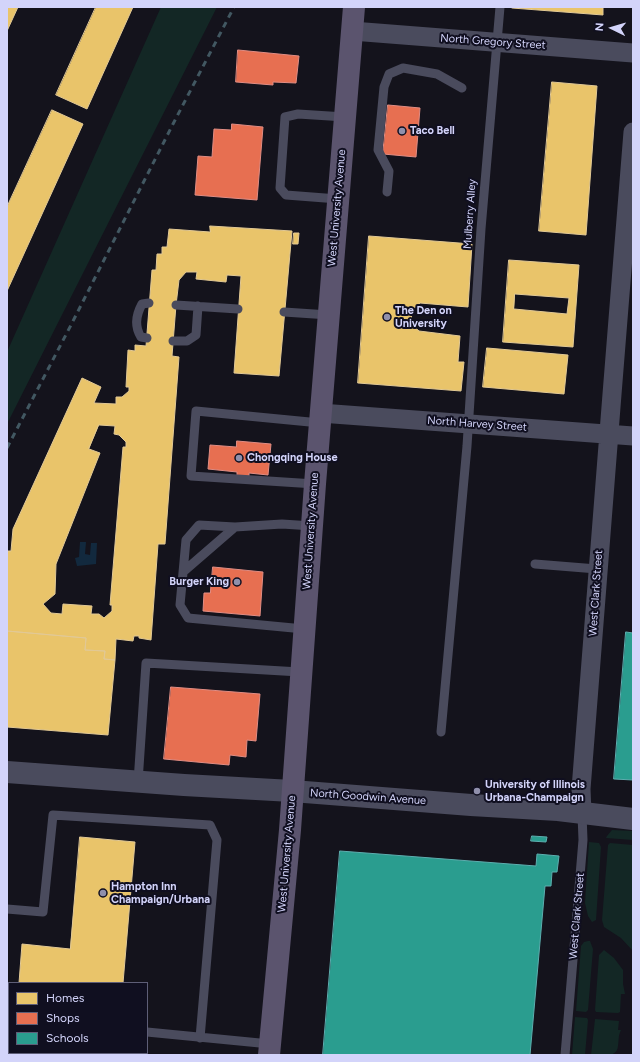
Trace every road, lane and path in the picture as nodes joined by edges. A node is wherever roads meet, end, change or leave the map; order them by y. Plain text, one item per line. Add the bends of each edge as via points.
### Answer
1 (354, 7) edge
2 (500, 7) edge
3 (352, 31) junction
4 (497, 42) junction
5 (633, 53) edge
6 (462, 88) dead end
7 (345, 116) junction
8 (633, 132) edge
9 (387, 192) dead end
10 (338, 199) junction
11 (149, 303) dead end
12 (176, 305) dead end
13 (198, 306) junction
14 (238, 309) dead end
15 (284, 312) dead end
16 (329, 315) junction
17 (147, 338) dead end
18 (173, 341) dead end
19 (320, 418) junction
20 (469, 424) junction
21 (609, 434) junction
22 (633, 436) edge
23 (315, 484) junction
24 (312, 526) junction
25 (235, 527) junction
26 (536, 564) dead end
27 (597, 569) junction
28 (183, 572) junction
29 (304, 629) junction
30 (300, 672) junction
31 (442, 732) dead end
32 (7, 772) edge
33 (138, 782) junction
34 (292, 791) junction
35 (582, 814) junction
36 (633, 819) edge
37 (7, 909) edge
38 (148, 1032) edge
39 (200, 1038) junction
40 (270, 1050) edge
41 (565, 1055) edge

1 - 3 main road, West University Avenue
2 - 4 lane, Mulberry Alley
3 - 4 street, North Gregory Street
3 - 7 main road, West University Avenue
4 - 5 street, North Gregory Street
4 - 20 lane, Mulberry Alley via 481,229
6 - 9 lane via 437,74 403,68 389,74 384,87 378,150 389,171
7 - 10 main road, West University Avenue
7 - 10 lane via 298,114 285,117 280,188 286,194
8 - 21 street, West Clark Street
10 - 16 main road, West University Avenue
11 - 17 lane via 142,304 136,321 141,337
12 - 13 lane
13 - 14 lane
13 - 18 lane via 196,335 187,341
15 - 16 lane
16 - 19 main road, West University Avenue
19 - 20 street, North Harvey Street
19 - 23 main road, West University Avenue
19 - 23 lane via 196,412 191,476
20 - 21 street, North Harvey Street
20 - 31 lane, Mulberry Alley
21 - 22 street, North Harvey Street
21 - 27 street, West Clark Street
23 - 24 main road, West University Avenue
24 - 25 lane via 282,524
24 - 29 main road, West University Avenue
25 - 28 lane
25 - 28 lane via 199,525 186,540
26 - 27 lane
27 - 35 street, West Clark Street via 581,790
28 - 29 lane via 180,604 188,618
29 - 30 main road, West University Avenue
30 - 33 lane via 146,663
30 - 34 main road, West University Avenue
32 - 33 street, North Goodwin Avenue
33 - 34 street, North Goodwin Avenue
34 - 35 street, North Goodwin Avenue via 558,810
34 - 40 main road, West University Avenue
35 - 36 street, North Goodwin Avenue
35 - 41 lane, West Clark Street via 583,840
37 - 39 lane via 43,912 53,815 210,825 217,840
38 - 39 lane
39 - 40 lane

